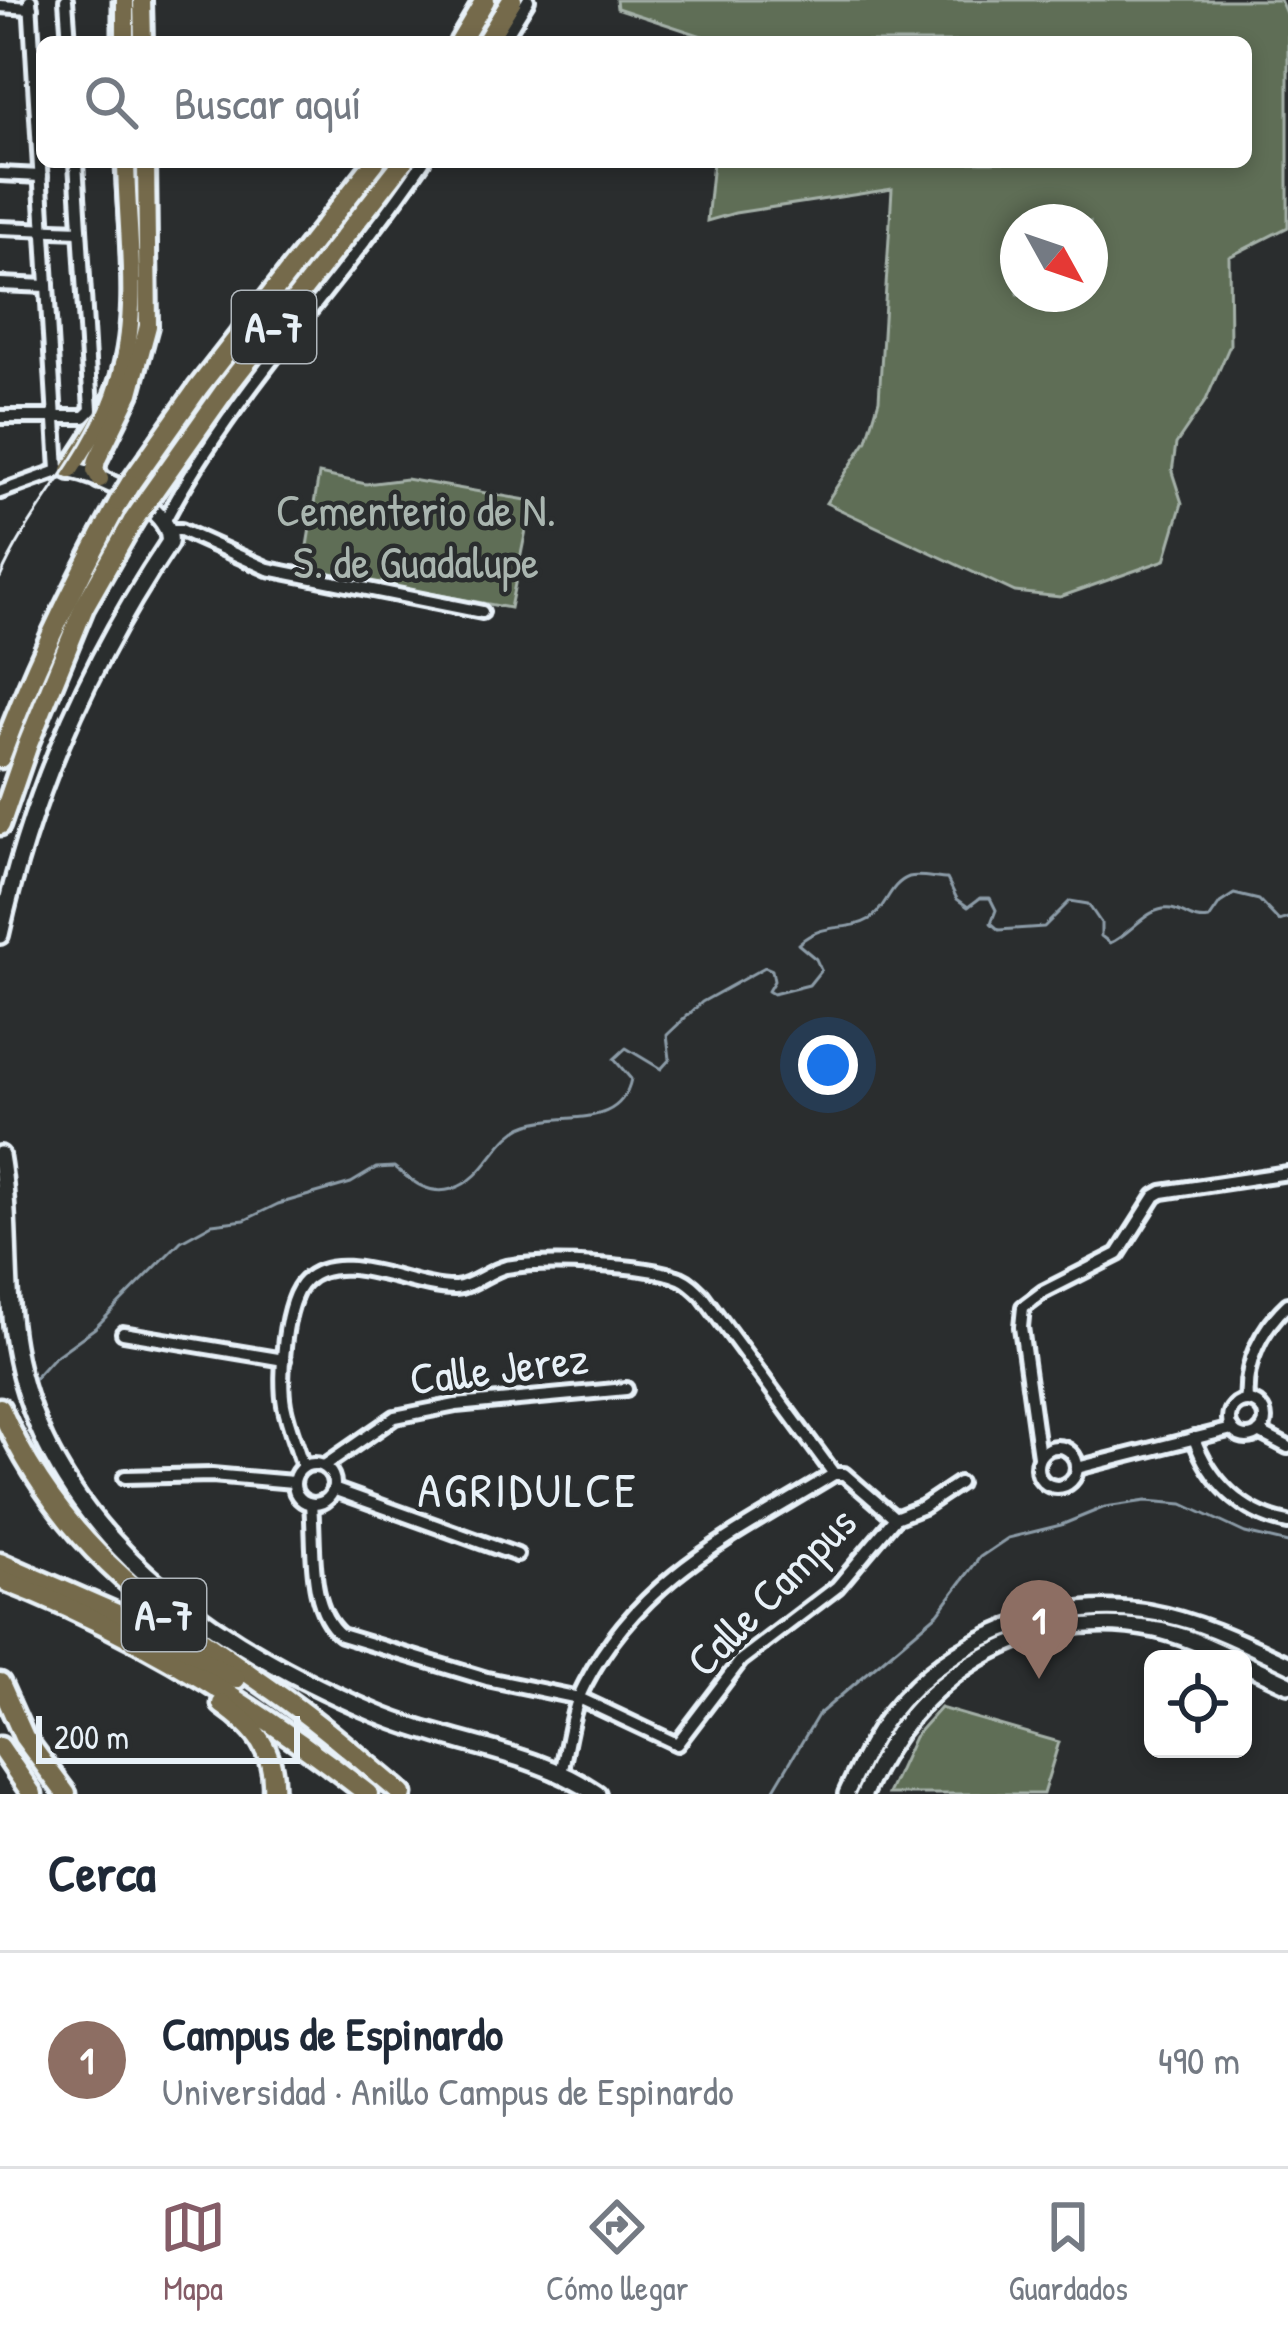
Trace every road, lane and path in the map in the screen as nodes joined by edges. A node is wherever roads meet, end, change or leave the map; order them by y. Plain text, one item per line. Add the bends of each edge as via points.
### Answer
1 (67, 0) edge
2 (124, 0) edge
3 (142, 0) edge
4 (485, 0) edge
5 (512, 0) edge
6 (527, 0) edge
7 (31, 4) edge
8 (0, 6) edge
9 (69, 36) edge
10 (125, 36) edge
11 (143, 36) edge
12 (464, 36) edge
13 (490, 36) edge
14 (506, 36) edge
15 (36, 90) edge
16 (41, 168) edge
17 (76, 168) edge
18 (126, 168) edge
19 (146, 168) edge
20 (370, 168) edge
21 (398, 168) edge
22 (420, 168) edge
23 (0, 174) edge
24 (41, 176) junction
25 (0, 227) edge
26 (44, 230) junction
27 (80, 231) junction
28 (0, 284) edge
29 (47, 286) junction
30 (0, 416) edge
31 (55, 417) junction
32 (115, 426) junction
33 (69, 470) junction
34 (100, 479) junction
35 (0, 492) edge
36 (168, 525) junction
37 (482, 611) dead end
38 (0, 758) edge
39 (0, 825) edge
40 (0, 934) edge
41 (0, 1155) edge
42 (1288, 1173) edge
43 (4, 1262) edge
44 (1288, 1304) edge
45 (123, 1333) dead end
46 (284, 1360) junction
47 (626, 1389) dead end
48 (1247, 1401) junction
49 (0, 1408) edge
50 (1231, 1426) junction
51 (1259, 1432) junction
52 (1194, 1438) junction
53 (1288, 1447) edge
54 (1039, 1456) junction
55 (1077, 1465) junction
56 (324, 1466) junction
57 (303, 1467) junction
58 (834, 1474) junction
59 (125, 1477) dead end
60 (293, 1482) junction
61 (959, 1483) dead end
62 (333, 1489) junction
63 (311, 1504) junction
64 (895, 1518) junction
65 (1288, 1522) edge
66 (517, 1555) dead end
67 (0, 1563) edge
68 (0, 1583) edge
69 (1213, 1650) edge
70 (1288, 1665) edge
71 (1252, 1667) edge
72 (0, 1683) edge
73 (1288, 1684) edge
74 (579, 1699) junction
75 (0, 1747) edge
76 (561, 1772) junction
77 (379, 1775) junction
78 (32, 1794) edge
79 (66, 1794) edge
80 (273, 1794) edge
81 (368, 1794) edge
82 (402, 1794) edge
83 (597, 1794) edge
84 (847, 1794) edge
85 (863, 1794) edge

1 - 9 street
2 - 10 main road
3 - 11 main road
4 - 12 highway
5 - 13 highway
6 - 14 street
7 - 8 street
7 - 15 street
16 - 24 street
17 - 27 street
18 - 33 main road via 125,359 107,408
19 - 32 main road via 148,326
20 - 38 highway, A-7, bridge via 118,502 69,592
21 - 39 highway, A-7, bridge via 218,398 134,521 84,607
22 - 36 street via 210,442
23 - 24 street
24 - 26 street
25 - 26 street
26 - 27 street
26 - 29 street
27 - 31 street via 91,410
28 - 29 street
29 - 31 street
30 - 31 street
31 - 33 street
32 - 33 main road
32 - 34 main road via 97,460
33 - 34 street
33 - 35 street
34 - 36 street
36 - 37 street via 268,569
36 - 40 street via 169,543 92,672 47,770
41 - 43 street
42 - 54 street via 1162,1192 1118,1254 1023,1306
43 - 76 street via 32,1413 75,1497 130,1561 222,1633 326,1692
44 - 48 street via 1257,1345
45 - 46 street
46 - 57 street via 284,1407
46 - 58 street via 297,1289 320,1269 459,1288 536,1265 661,1273 702,1294
47 - 56 street, Calle Jerez via 395,1417
48 - 50 street via 1232,1408
48 - 51 street via 1264,1413
49 - 77 highway, A-7 via 47,1493 122,1581
50 - 51 street via 1242,1436
50 - 52 street
50 - 55 street
51 - 53 street
52 - 55 street
52 - 65 street via 1229,1494
54 - 55 street via 1057,1447
54 - 55 street via 1038,1475 1053,1487 1072,1481
56 - 57 street
56 - 62 street
57 - 60 street
58 - 64 street
58 - 74 street via 663,1582
59 - 60 street
60 - 63 street
61 - 64 street
62 - 63 street
62 - 66 street
63 - 74 street via 319,1602 341,1635
64 - 74 street, Calle Campus via 837,1587 741,1660 677,1744
67 - 77 highway via 157,1634
68 - 80 highway via 235,1713 268,1753
68 - 81 highway via 189,1670
69 - 85 street via 1115,1624 1015,1641 968,1664 923,1700
70 - 84 street via 1148,1613 1033,1620 979,1641 925,1679 892,1714
71 - 73 street
72 - 79 highway via 24,1737
74 - 76 street
75 - 78 highway
76 - 83 street
77 - 82 highway, A-7

